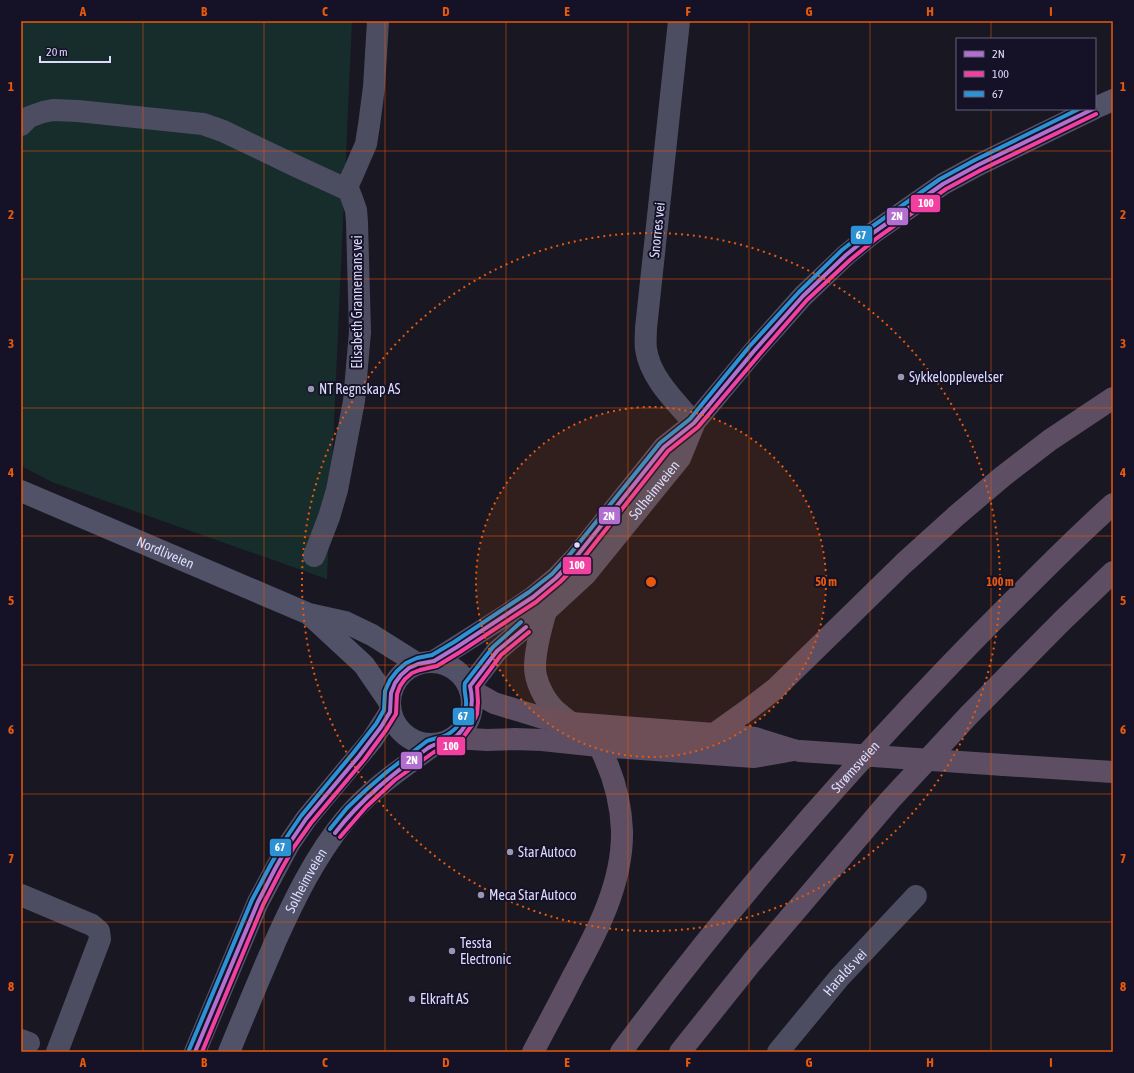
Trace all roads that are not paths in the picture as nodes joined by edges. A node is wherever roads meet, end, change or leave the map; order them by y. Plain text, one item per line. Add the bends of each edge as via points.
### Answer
1 (378, 21) edge
2 (679, 21) edge
3 (1113, 100) edge
4 (1096, 107) edge
5 (1090, 110) edge
6 (21, 124) edge
7 (346, 188) junction
8 (1113, 398) edge
9 (694, 423) junction
10 (21, 491) edge
11 (1113, 504) edge
12 (314, 556) dead end
13 (1113, 572) edge
14 (546, 611) junction
15 (309, 614) junction
16 (426, 662) junction
17 (470, 688) junction
18 (390, 708) junction
19 (570, 723) junction
20 (714, 734) junction
21 (454, 738) junction
22 (434, 745) junction
23 (599, 746) junction
24 (797, 750) junction
25 (1113, 772) edge
26 (21, 895) edge
27 (916, 896) dead end
28 (57, 1052) edge
29 (195, 1052) edge
30 (228, 1052) edge
31 (533, 1052) edge
32 (620, 1052) edge
33 (680, 1052) edge
34 (778, 1052) edge

1 - 7 street via 374,87 366,144
2 - 9 street, Snorres vei via 646,328 646,349 654,375
3 - 4 main road, Solheimveien
5 - 9 main road, Solheimveien via 978,164 943,184 873,233 803,296
6 - 7 street via 29,117 53,110 203,124
7 - 12 street, Elisabeth Grannemans vei via 356,210 360,332 358,358 354,401 337,490
8 - 20 highway via 1050,440 1002,477 903,564 774,689
9 - 14 main road, Solheimveien via 680,458 585,575
9 - 16 main road, Solheimveien via 664,447 576,557 556,578 505,616
10 - 15 main road, Nordliveien
11 - 32 highway, Strømsveien via 937,679 848,776 779,853
13 - 33 highway via 969,715 890,800 752,962
14 - 17 main road, Solheimveien via 497,651
14 - 19 main road via 539,634 535,667 538,681 553,708
15 - 16 main road, Nordliveien via 345,622
15 - 18 main road, Nordliveien via 364,665
16 - 17 main road, Nordliveien via 452,666 465,678
16 - 18 main road via 409,668 401,675 391,693
17 - 19 highway via 494,703 543,718
17 - 21 main road via 473,703 470,716 464,728
18 - 22 main road, Nordliveien via 394,723 402,732 422,744
18 - 29 main road via 372,740 306,819 289,844 258,902
19 - 20 highway
20 - 24 highway via 755,738
21 - 22 main road
21 - 23 highway via 542,740
22 - 30 main road, Solheimveien via 367,797 344,821 319,855 285,920
23 - 24 highway via 754,757
23 - 31 highway via 616,787 620,810 622,831 616,878 593,939
24 - 25 highway, bridge
26 - 28 street via 99,930 100,939
27 - 34 street, Haralds vei via 839,978

